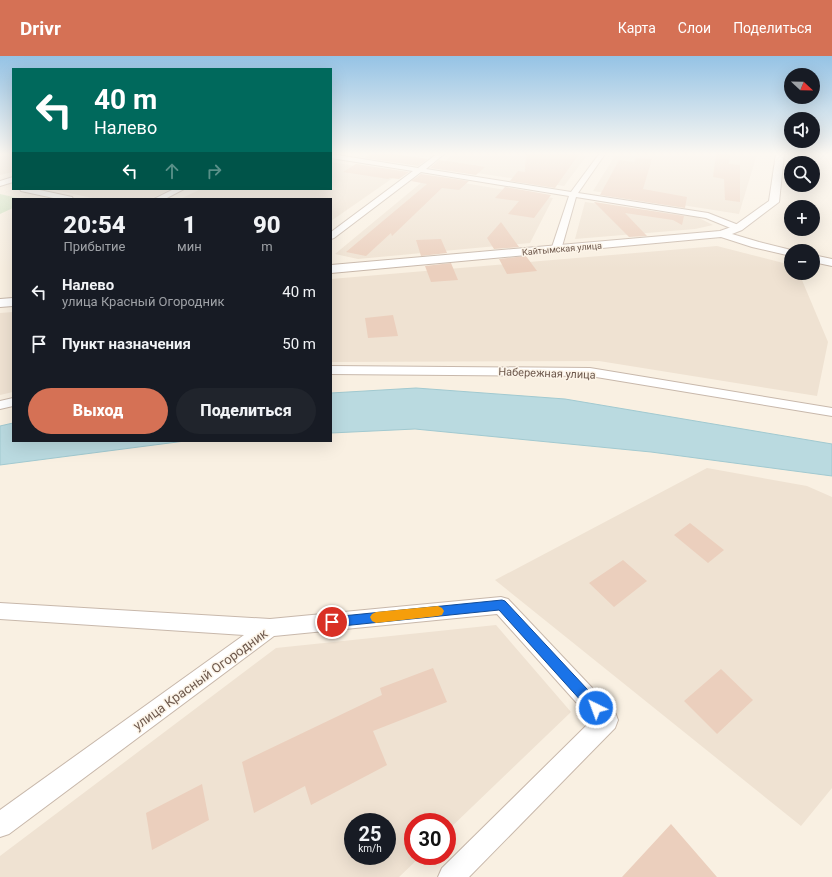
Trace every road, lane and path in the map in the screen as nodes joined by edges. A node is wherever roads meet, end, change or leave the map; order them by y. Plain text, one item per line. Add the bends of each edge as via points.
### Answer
1 (39, 192) edge
2 (173, 192) edge
3 (389, 192) edge
4 (556, 192) edge
5 (575, 192) edge
6 (775, 192) edge
7 (573, 195) junction
8 (64, 198) edge
9 (160, 198) edge
10 (738, 228) junction
11 (722, 234) junction
12 (332, 235) edge
13 (556, 250) junction
14 (784, 251) edge
15 (820, 260) edge
16 (832, 263) edge
17 (332, 269) edge
18 (12, 302) edge
19 (0, 303) edge
20 (332, 370) edge
21 (12, 402) edge
22 (0, 405) edge
23 (832, 412) edge
24 (0, 611) edge
25 (270, 628) junction
26 (0, 825) edge
27 (451, 877) edge

1 - 8 street
2 - 9 street
3 - 12 street
4 - 7 street
5 - 7 street
6 - 10 street via 774,202
7 - 10 street via 708,216
7 - 13 street
10 - 11 street
11 - 13 street, Кайтымская улица
11 - 14 street, Кайтымская улица
13 - 17 street, Кайтымская улица
15 - 16 street
18 - 19 street
20 - 23 street, Набережная улица via 590,372
21 - 22 street
24 - 25 street
25 - 26 street, улица Красный Огородник
25 - 27 street, улица Красный Огородник via 502,605 607,720

